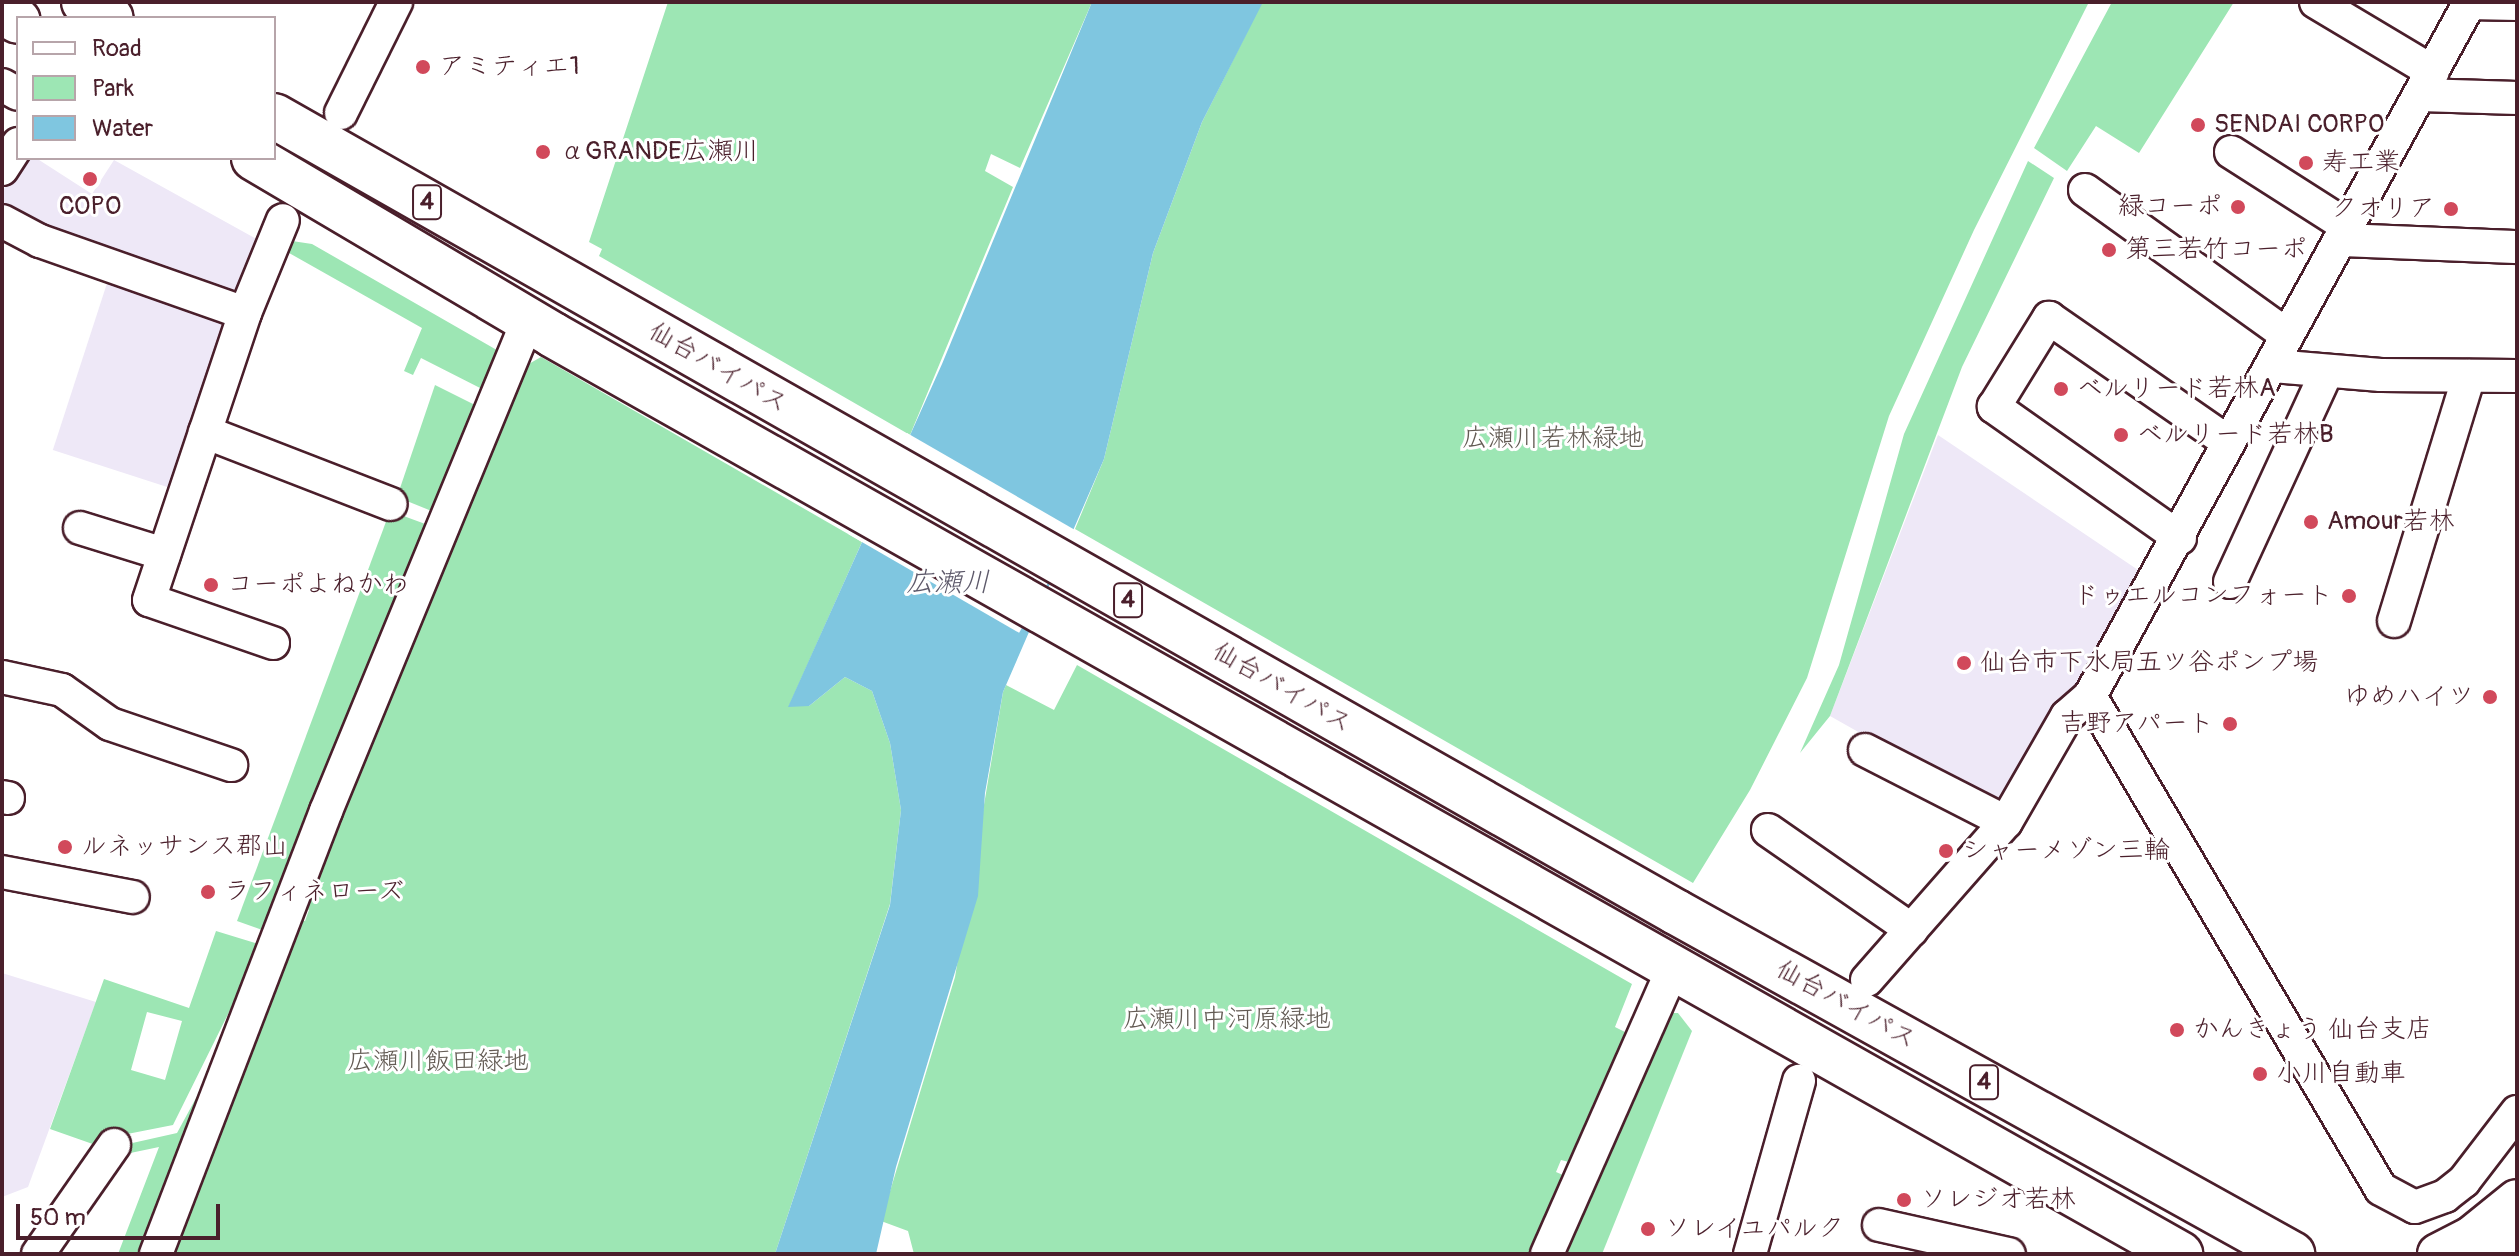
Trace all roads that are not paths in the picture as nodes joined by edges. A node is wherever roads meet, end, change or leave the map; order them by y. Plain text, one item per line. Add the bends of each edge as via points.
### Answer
1 (84, 2) edge
2 (396, 2) edge
3 (2316, 2) edge
4 (2469, 3) edge
5 (2517, 4) edge
6 (108, 16) edge
7 (2426, 84) junction
8 (2517, 98) edge
9 (341, 113) dead end
10 (276, 117) edge
11 (16, 147) edge
12 (2231, 152) dead end
13 (257, 160) edge
14 (2, 169) edge
15 (2085, 190) dead end
16 (283, 220) dead end
17 (2, 221) edge
18 (2344, 233) junction
19 (2517, 247) edge
20 (245, 313) junction
21 (541, 327) junction
22 (2287, 335) junction
23 (2273, 366) junction
24 (2327, 371) junction
25 (2469, 376) junction
26 (2517, 376) edge
27 (205, 432) junction
28 (2228, 442) junction
29 (391, 504) dead end
30 (80, 528) dead end
31 (2180, 538) junction
32 (164, 554) junction
33 (2230, 582) dead end
34 (2394, 621) dead end
35 (273, 643) dead end
36 (2, 677) edge
37 (2090, 696) junction
38 (1865, 750) dead end
39 (231, 765) dead end
40 (2006, 822) junction
41 (1768, 830) dead end
42 (2, 872) edge
43 (133, 897) dead end
44 (1912, 930) junction
45 (1662, 961) junction
46 (1867, 980) dead end
47 (1799, 1081) dead end
48 (2517, 1112) edge
49 (114, 1145) dead end
50 (2517, 1200) edge
51 (1879, 1225) dead end
52 (2517, 1229) edge
53 (2297, 1253) edge
54 (38, 1254) edge
55 (156, 1254) edge
56 (1547, 1254) edge
57 (1750, 1254) edge
58 (2009, 1254) edge
59 (2180, 1254) edge
60 (2438, 1254) edge
61 (2503, 1254) edge

1 - 6 highway
2 - 9 street
3 - 7 street
4 - 5 street
4 - 7 street
7 - 8 street
7 - 18 street
10 - 53 highway, 仙台バイパス / 4 via 1676,912
11 - 14 street
12 - 18 street
13 - 21 highway, 仙台バイパス / 4
15 - 22 street
16 - 20 street
17 - 20 street via 40,241
18 - 19 street
18 - 22 street
20 - 27 street
21 - 45 highway, 仙台バイパス / 4
21 - 55 street via 326,811
22 - 23 street
23 - 24 street
23 - 28 street
24 - 25 street
24 - 33 street
25 - 26 street
25 - 34 street
27 - 29 street
27 - 32 street
28 - 31 street
28 - 31 street via 2049,318 1994,407
30 - 32 street
31 - 37 street
32 - 35 street via 149,600
36 - 39 street via 62,690 110,724
37 - 40 street via 2067,716
37 - 48 street via 2381,1189 2415,1207 2445,1196 2464,1181
38 - 40 street
40 - 44 street
41 - 44 street
42 - 43 street
44 - 46 street
45 - 56 street
45 - 59 highway, 仙台バイパス / 4
47 - 57 street
49 - 54 street
50 - 60 main road via 2470,1238
51 - 58 street
52 - 61 main road

